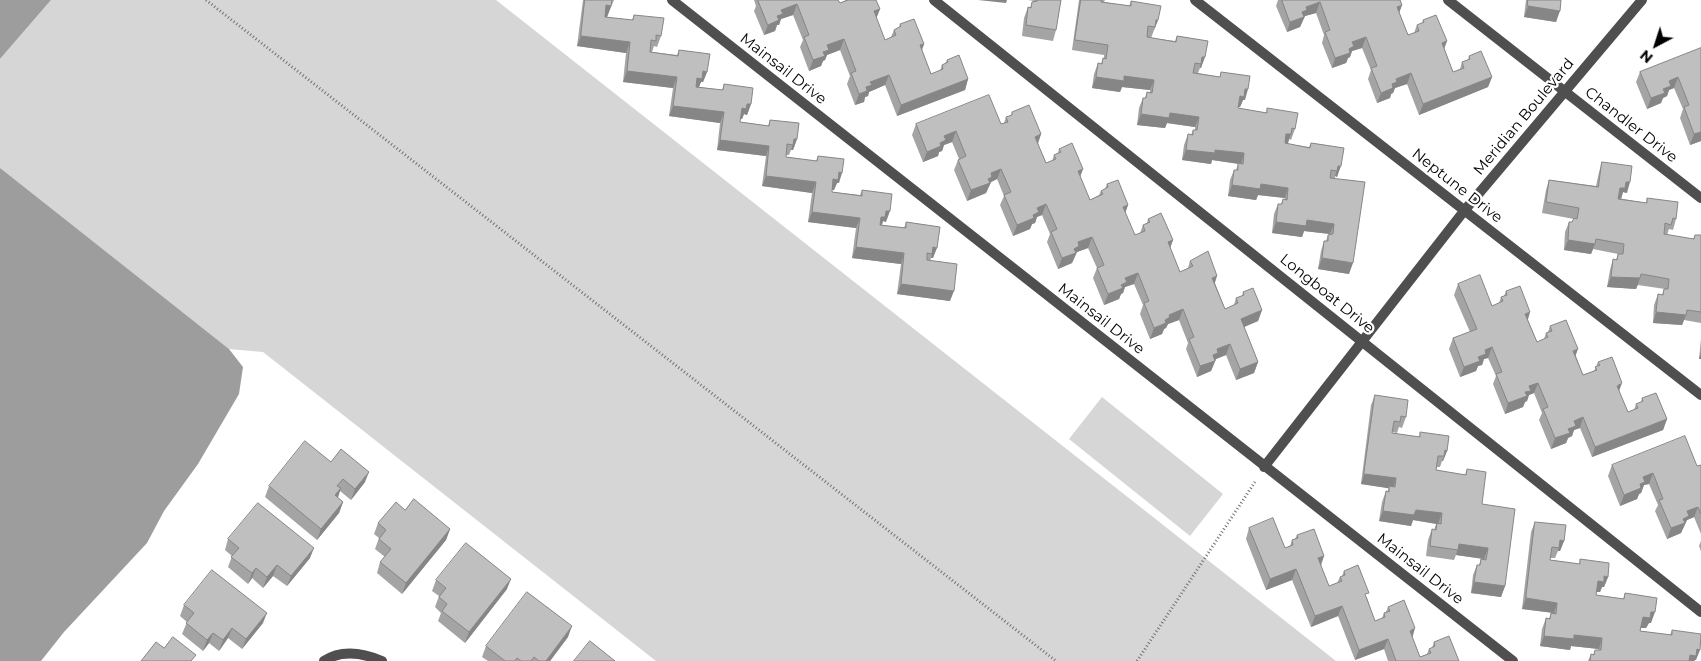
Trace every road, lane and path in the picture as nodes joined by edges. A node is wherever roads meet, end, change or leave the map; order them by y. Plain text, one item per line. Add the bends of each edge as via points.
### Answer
1 (206, 0) edge
2 (672, 0) edge
3 (934, 0) edge
4 (1195, 0) edge
5 (1448, 0) edge
6 (1642, 0) edge
7 (1565, 93) junction
8 (1701, 198) edge
9 (1464, 211) junction
10 (1363, 342) junction
11 (1701, 396) edge
12 (1264, 467) junction
13 (1256, 479) dead end
14 (1701, 612) edge
15 (324, 661) edge
16 (382, 661) edge
17 (1056, 661) edge
18 (1137, 661) edge
19 (1513, 661) edge

1 - 17 path
2 - 12 street, Mainsail Drive
3 - 10 street, Longboat Drive
4 - 9 street, Neptune Drive
5 - 7 street, Chandler Drive
6 - 7 street, Meridian Boulevard
7 - 8 street, Chandler Drive
7 - 9 street, Meridian Boulevard
9 - 10 street, Meridian Boulevard
9 - 11 street, Neptune Drive
10 - 12 street, Meridian Boulevard
10 - 14 street, Longboat Drive
12 - 19 street, Mainsail Drive
13 - 18 path
15 - 16 street via 346,653 367,655

